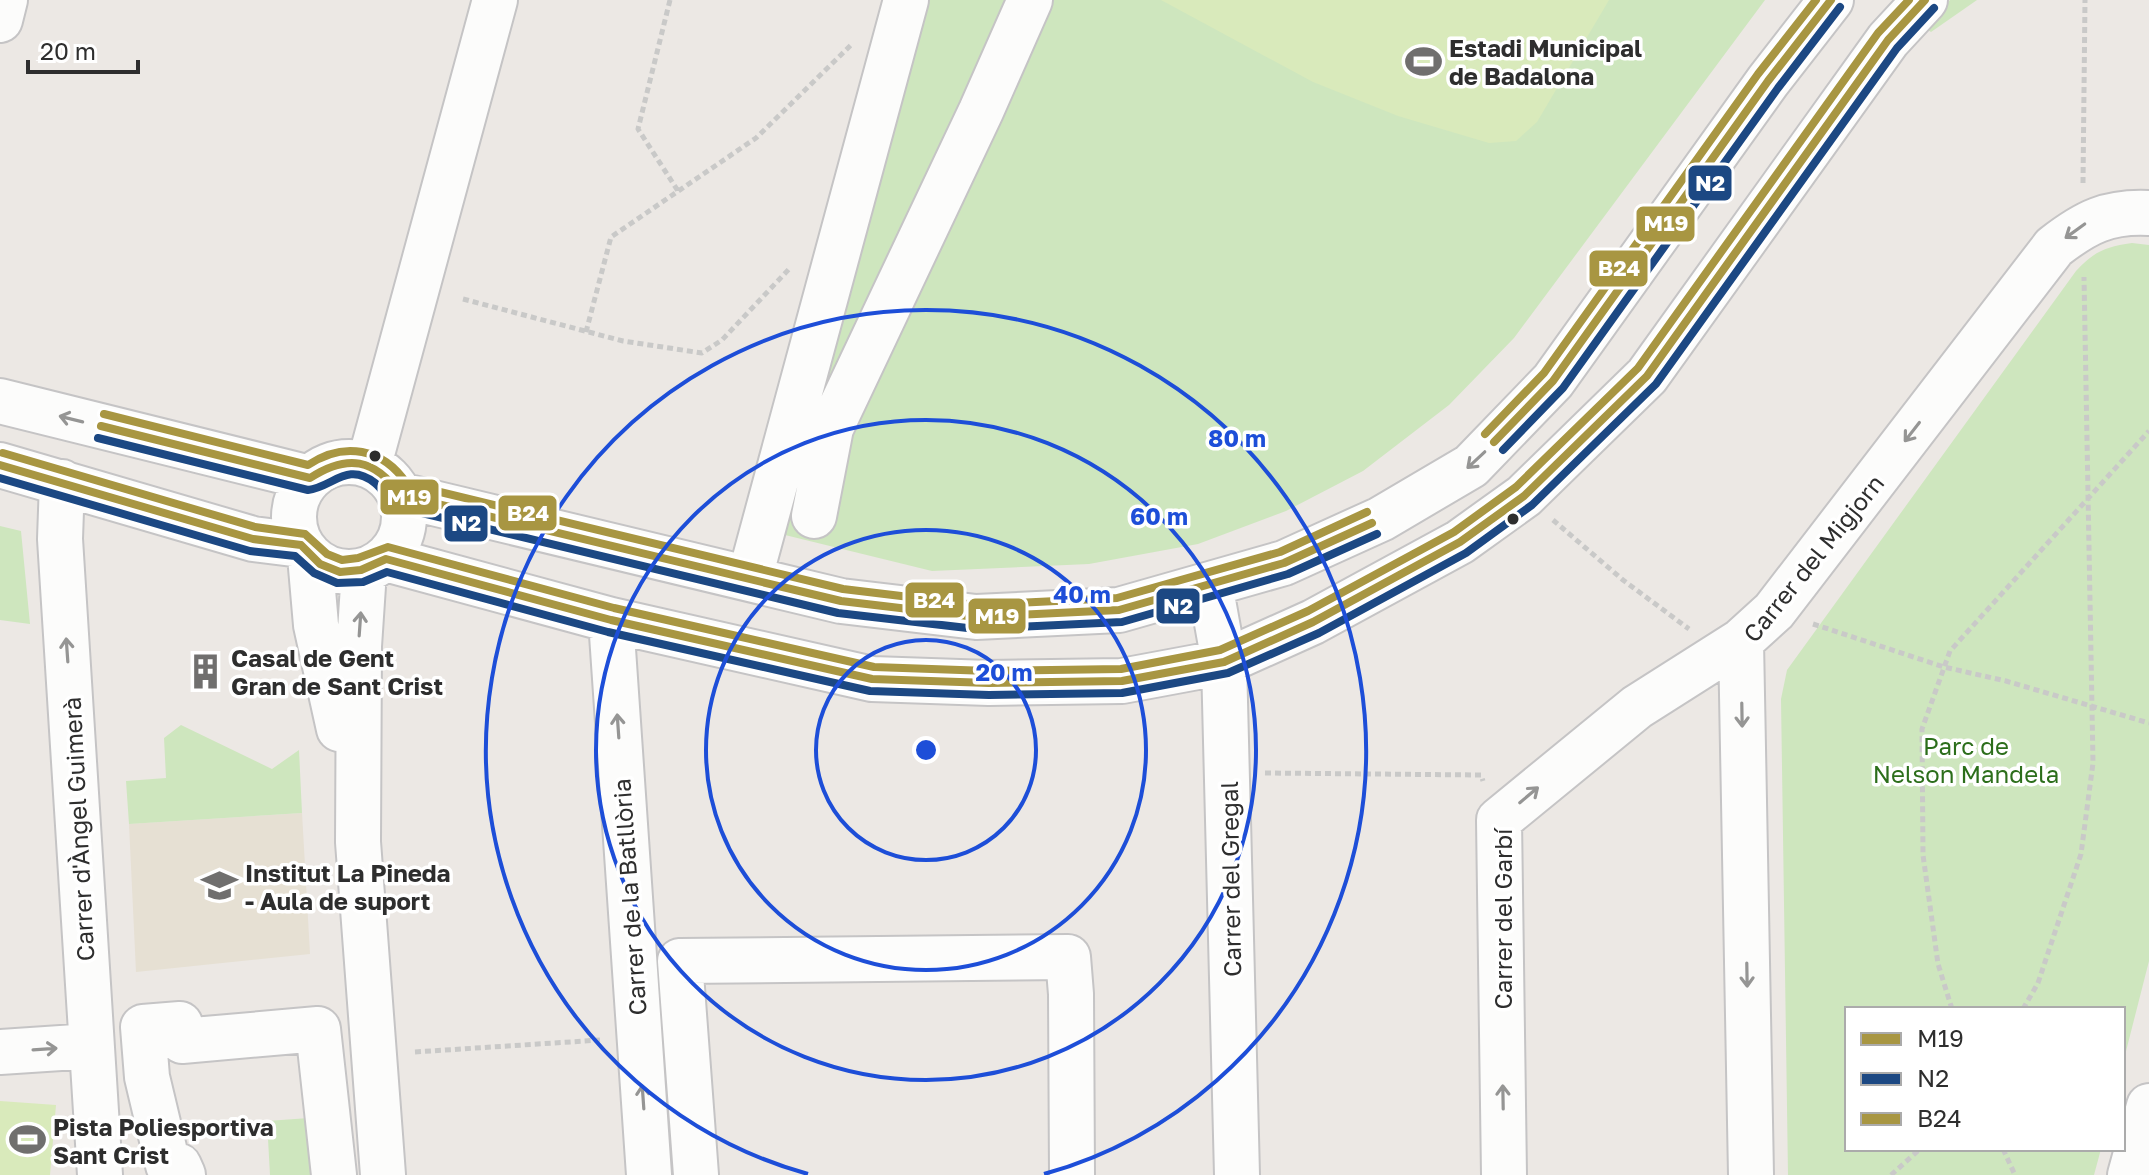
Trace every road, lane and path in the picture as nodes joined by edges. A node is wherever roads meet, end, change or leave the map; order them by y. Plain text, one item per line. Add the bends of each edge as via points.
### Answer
1 (5, 0) edge
2 (495, 0) edge
3 (670, 0) edge
4 (906, 0) edge
5 (1030, 0) edge
6 (1831, 0) edge
7 (1925, 0) edge
8 (2085, 0) edge
9 (0, 20) edge
10 (855, 40) dead end
11 (678, 191) junction
12 (2149, 213) edge
13 (2083, 224) junction
14 (792, 265) dead end
15 (463, 299) dead end
16 (586, 332) junction
17 (0, 401) edge
18 (2149, 431) edge
19 (0, 465) edge
20 (369, 465) junction
21 (310, 478) junction
22 (62, 482) junction
23 (400, 495) junction
24 (1524, 496) junction
25 (2087, 501) junction
26 (814, 516) dead end
27 (253, 539) junction
28 (305, 550) junction
29 (375, 565) junction
30 (750, 577) junction
31 (1210, 584) junction
32 (1774, 611) junction
33 (611, 620) junction
34 (316, 625) junction
35 (1731, 647) junction
36 (1224, 662) junction
37 (1944, 667) junction
38 (2092, 707) junction
39 (2149, 723) edge
40 (1228, 772) junction
41 (1499, 820) junction
42 (358, 842) junction
43 (1951, 1007) edge
44 (2024, 1007) edge
45 (639, 1037) junction
46 (91, 1046) junction
47 (0, 1052) edge
48 (374, 1054) junction
49 (2149, 1106) edge
50 (1918, 1151) edge
51 (2004, 1151) edge
52 (100, 1175) edge
53 (183, 1175) edge
54 (334, 1175) edge
55 (383, 1175) edge
56 (649, 1175) edge
57 (696, 1175) edge
58 (1072, 1175) edge
59 (1237, 1175) edge
60 (1504, 1175) edge
61 (1751, 1175) edge
62 (1891, 1175) edge
63 (2015, 1175) edge
64 (2130, 1175) edge

1 - 9 street
2 - 20 street
3 - 11 path via 638,129
4 - 30 street
5 - 26 street via 831,428
6 -> 31 street via 1553,381 1471,466 1381,519 1300,556
7 - 24 street via 1888,40 1647,376
8 - 13 path
10 - 11 path via 756,138
11 - 16 path via 611,237
12 - 13 street, Carrer del Migjorn via 2127,212
13 - 25 path
13 -> 32 street, Carrer del Migjorn via 2054,247
14 - 16 path via 722,340 702,353
15 - 16 path
21 -> 17 street
18 - 25 path
19 - 22 street
20 - 21 street via 338,463
20 - 23 street via 385,474
21 - 28 street via 295,509
22 - 27 street
46 -> 22 street, Carrer d'Àngel Guimerà via 60,539
23 - 29 street via 404,529 396,547
23 - 30 street
24 - 35 path via 1623,580
24 - 36 street via 1460,542 1313,622
25 - 37 path via 1950,651
25 - 38 path
27 - 28 street
27 - 34 street
28 - 29 street via 328,569 347,573
28 - 34 street
29 - 33 street
42 -> 29 street via 358,661
30 - 31 street via 841,601 976,617 1119,610
31 - 36 street, Carrer del Gregal
32 - 35 street, Carrer del Migjorn
32 - 37 path
33 - 36 street via 872,679 1122,681
45 -> 33 street, Carrer de la Batllòria
34 - 42 street
41 -> 35 street, Carrer del Garbí via 1637,707
35 -> 61 street, Carrer del Migjorn
36 - 40 street, Carrer del Gregal
37 - 38 path
37 - 43 path via 1922,729 1923,855 1938,964
38 - 39 path
38 - 44 path via 2093,763 2081,854 2038,983
40 - 41 path via 1481,775
40 - 59 street, Carrer del Gregal
60 -> 41 street, Carrer del Garbí
42 - 48 street
45 - 48 path
56 -> 45 street, Carrer de la Batllòria
47 -> 46 street
46 - 52 street, Carrer d'Àngel Guimerà
48 - 55 street
49 - 64 street
50 - 62 path
51 - 63 path
53 - 54 street via 179,1166 168,1165 147,1077 143,1027 180,1024 182,1041 318,1029
57 - 58 street via 680,961 1068,957

